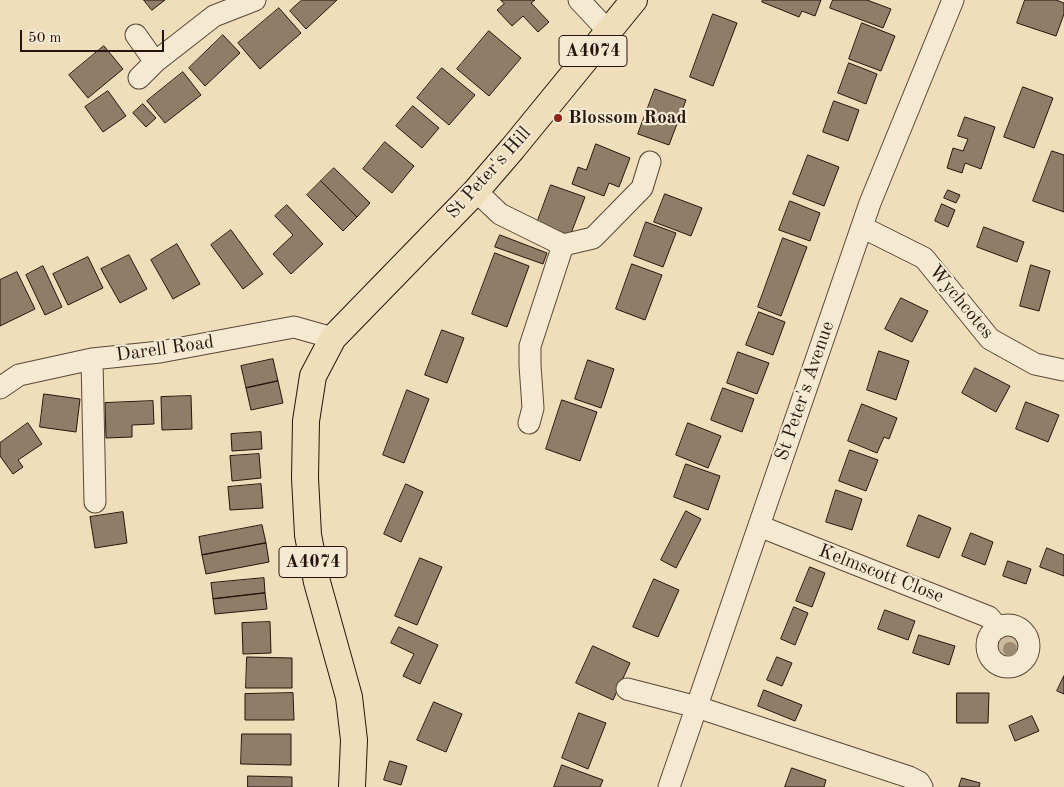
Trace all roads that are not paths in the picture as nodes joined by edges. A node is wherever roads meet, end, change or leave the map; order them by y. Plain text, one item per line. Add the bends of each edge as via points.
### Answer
1 (255, 0) edge
2 (579, 0) edge
3 (634, 0) edge
4 (953, 0) edge
5 (609, 32) junction
6 (136, 35) dead end
7 (155, 62) junction
8 (139, 78) dead end
9 (650, 162) dead end
10 (476, 191) junction
11 (862, 227) junction
12 (561, 253) junction
13 (333, 338) junction
14 (92, 359) junction
15 (1063, 370) edge
16 (0, 388) edge
17 (529, 423) dead end
18 (95, 502) dead end
19 (759, 526) junction
20 (998, 628) dead end
21 (627, 689) dead end
22 (697, 707) junction
23 (352, 787) edge
24 (669, 787) edge
25 (922, 787) edge

1 - 7 street via 214,16
2 - 5 street
3 - 5 main road, St Peter's Hill / A4074
4 - 11 street, St Peter's Avenue
5 - 10 main road, St Peter's Hill / A4074
6 - 7 street
7 - 8 street
9 - 12 street via 642,188 593,238
10 - 12 street via 500,214
10 - 13 main road, St Peter's Hill / A4074
11 - 15 street, Wychcotes via 924,258 990,339 1035,364
11 - 19 street, St Peter's Avenue
12 - 17 street via 530,346 533,408
13 - 14 street, Darell Road via 294,328 160,352
13 - 23 main road, A4074 via 313,376 306,422 305,478 308,535 317,582 349,697 354,740
14 - 16 street, Darell Road via 19,375
14 - 18 street
19 - 20 street, Kelmscott Close via 989,617
19 - 22 street, St Peter's Avenue
21 - 22 street
22 - 24 street, St Peter's Avenue
22 - 25 street via 909,777

